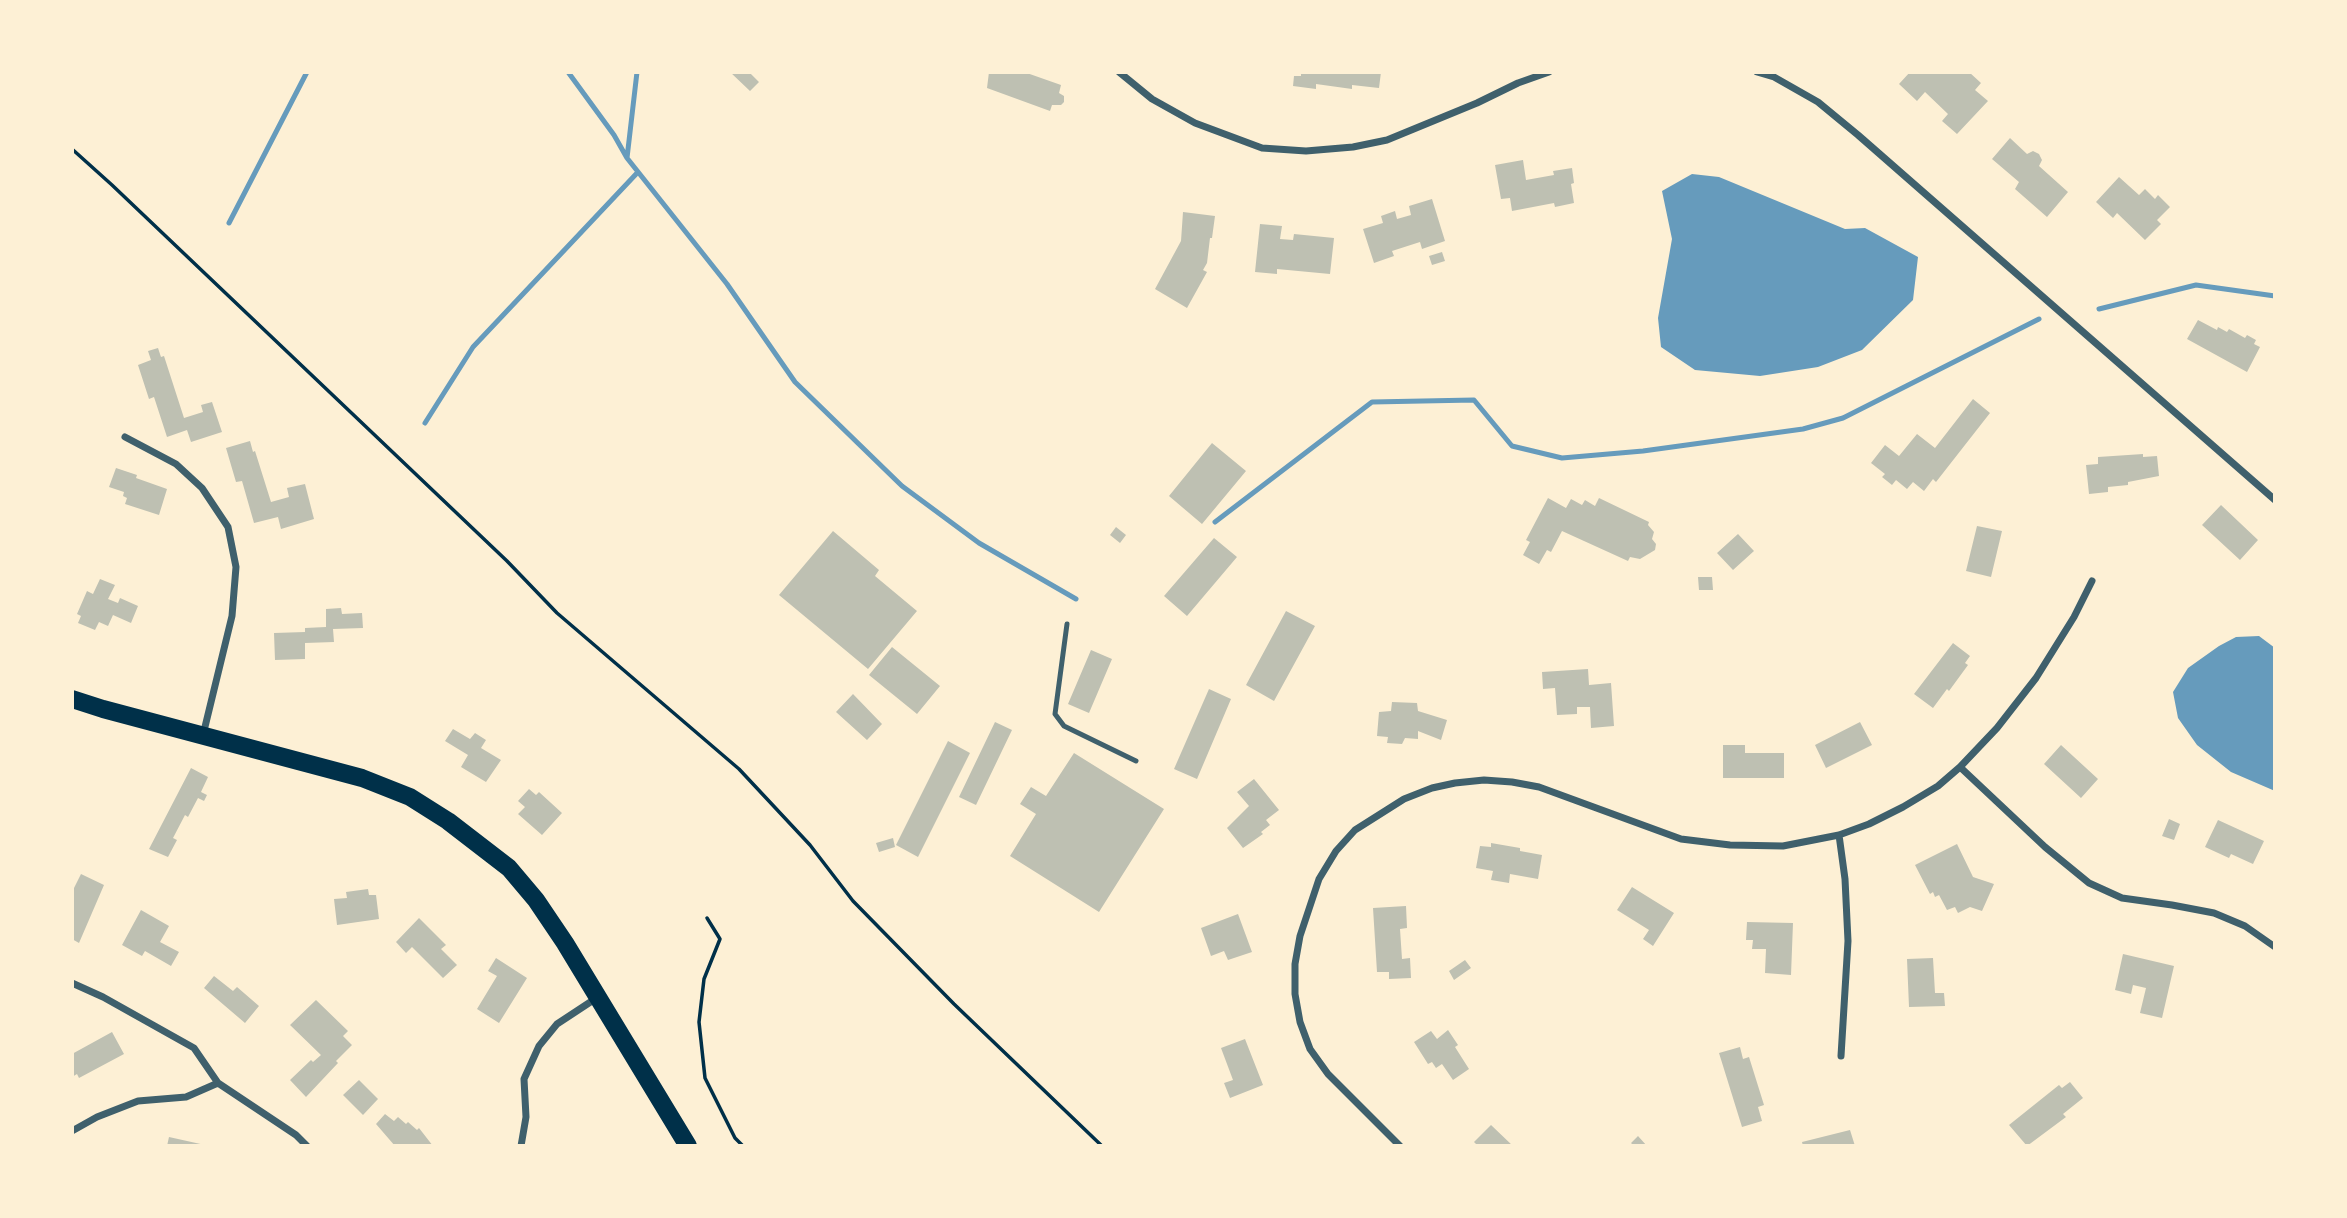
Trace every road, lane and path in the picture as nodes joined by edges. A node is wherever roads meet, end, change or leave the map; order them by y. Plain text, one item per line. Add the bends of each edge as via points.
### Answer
1 (1119, 72) edge
2 (1549, 72) edge
3 (1757, 72) edge
4 (72, 149) edge
5 (125, 437) dead end
6 (2275, 500) edge
7 (2092, 581) dead end
8 (1067, 624) dead end
9 (72, 699) edge
10 (203, 736) junction
11 (1136, 761) dead end
12 (1960, 767) junction
13 (1839, 835) junction
14 (707, 918) dead end
15 (2275, 947) edge
16 (72, 983) edge
17 (598, 997) junction
18 (1842, 1056) dead end
19 (218, 1083) junction
20 (72, 1131) edge
21 (307, 1146) edge
22 (521, 1146) edge
23 (688, 1146) edge
24 (743, 1146) edge
25 (1102, 1146) edge
26 (1400, 1146) edge

1 - 2 street via 1152,99 1195,123 1262,148 1306,151 1387,140
3 - 6 street via 1818,103 1858,135
4 - 25 path via 508,561 557,613 739,769 810,845 853,901
5 - 10 street via 176,464 202,488 228,527 236,567 232,616
7 - 12 street via 2036,678
8 - 11 lane via 1055,714 1064,726
9 - 10 main road
10 - 17 main road via 362,778 410,797 448,821 525,886
12 - 13 street via 1903,807
12 - 15 street via 2089,883 2122,898 2214,913 2245,926
13 - 18 street via 1848,941
13 - 26 street via 1783,846 1681,839 1539,787 1484,780 1404,799 1355,830 1336,851 1315,889 1300,936 1295,994 1310,1049 1328,1074
14 - 24 path via 720,939 704,979 699,1022 705,1078
16 - 19 street via 194,1048
17 - 22 street via 557,1024 539,1046 524,1079 526,1118
17 - 23 main road
19 - 20 street via 186,1097 138,1101
19 - 21 street

